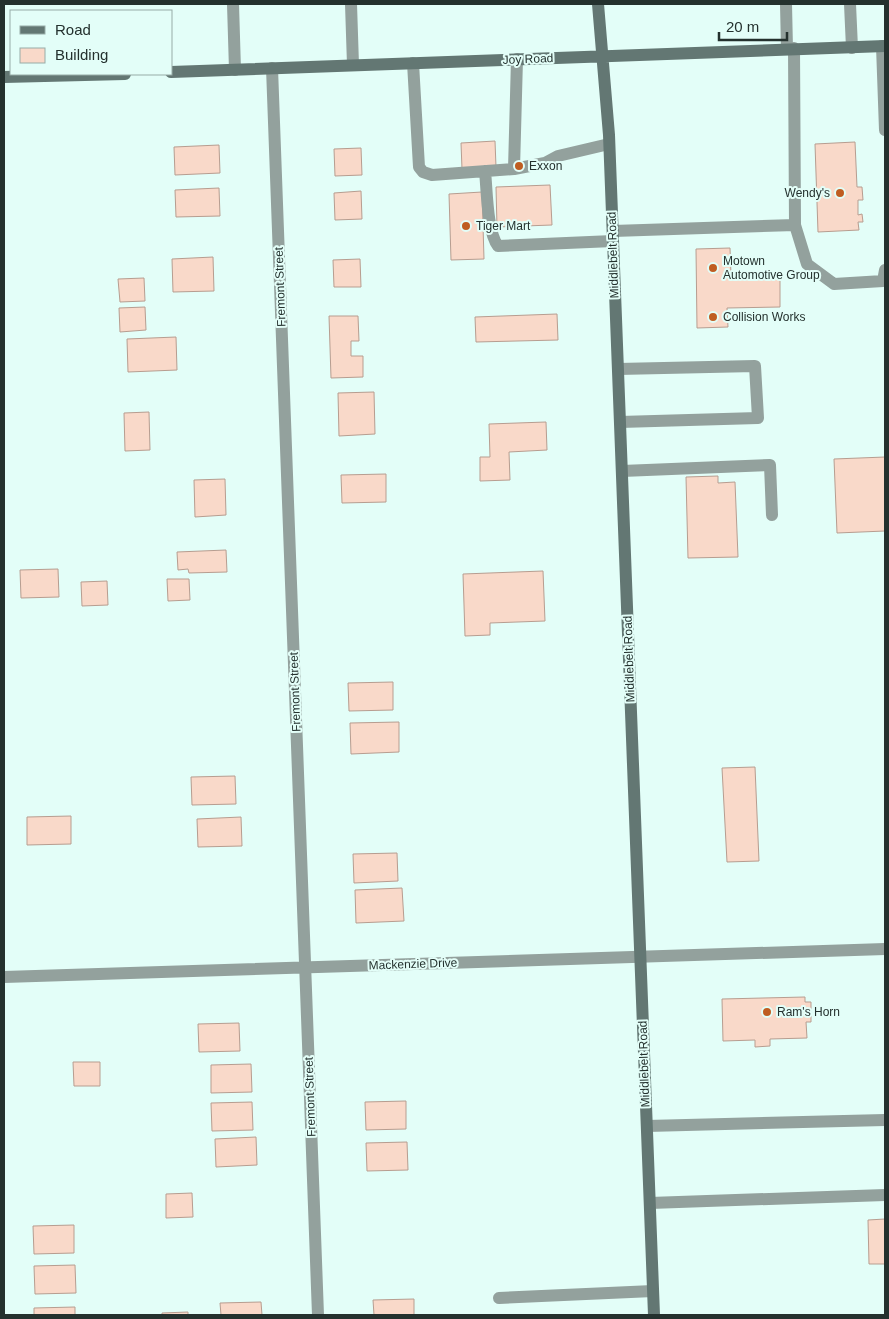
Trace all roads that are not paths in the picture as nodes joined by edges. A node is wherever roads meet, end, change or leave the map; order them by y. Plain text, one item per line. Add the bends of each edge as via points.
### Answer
1 (233, 4) edge
2 (351, 4) edge
3 (598, 4) edge
4 (786, 4) edge
5 (850, 4) edge
6 (884, 46) edge
7 (852, 48) junction
8 (790, 49) junction
9 (601, 56) junction
10 (517, 59) junction
11 (413, 63) junction
12 (353, 66) junction
13 (272, 68) junction
14 (235, 70) junction
15 (172, 72) edge
16 (95, 75) edge
17 (4, 78) edge
18 (885, 130) edge
19 (609, 144) junction
20 (514, 169) junction
21 (485, 171) junction
22 (795, 225) junction
23 (613, 236) junction
24 (885, 270) edge
25 (618, 369) junction
26 (620, 422) junction
27 (622, 471) junction
28 (772, 516) dead end
29 (885, 948) edge
30 (640, 958) junction
31 (305, 968) junction
32 (4, 977) edge
33 (885, 1120) edge
34 (647, 1126) junction
35 (885, 1195) edge
36 (650, 1203) junction
37 (653, 1291) junction
38 (499, 1298) dead end
39 (318, 1315) edge
40 (654, 1315) edge

1 - 14 street
2 - 12 street
3 - 9 main road, Middlebelt Road
4 - 8 street
5 - 7 street
6 - 7 main road, Joy Road
6 - 18 street
7 - 8 main road, Joy Road
8 - 9 main road, Joy Road
8 - 22 street
9 - 10 main road, Joy Road
9 - 19 main road, Middlebelt Road
10 - 11 main road, Joy Road
10 - 20 street
11 - 12 main road, Joy Road
11 - 21 street via 419,167 432,175
12 - 13 main road, Joy Road
13 - 14 main road, Joy Road
13 - 31 street, Fremont Street
14 - 15 main road, Joy Road
16 - 17 main road
19 - 20 street
19 - 23 main road, Middlebelt Road
20 - 21 street
21 - 23 street via 491,227 498,246
22 - 23 street
22 - 24 street via 807,264 834,284 883,281
23 - 25 main road, Middlebelt Road
25 - 26 main road, Middlebelt Road
25 - 26 street via 755,366 758,418
26 - 27 main road, Middlebelt Road
27 - 28 street via 770,465
27 - 30 main road, Middlebelt Road
29 - 30 street, Mackenzie Drive
30 - 31 street, Mackenzie Drive
30 - 34 main road, Middlebelt Road
31 - 32 street, Mackenzie Drive
31 - 39 street, Fremont Street
33 - 34 street
34 - 36 main road, Middlebelt Road
35 - 36 street
36 - 37 main road, Middlebelt Road
37 - 38 street
37 - 40 main road, Middlebelt Road

